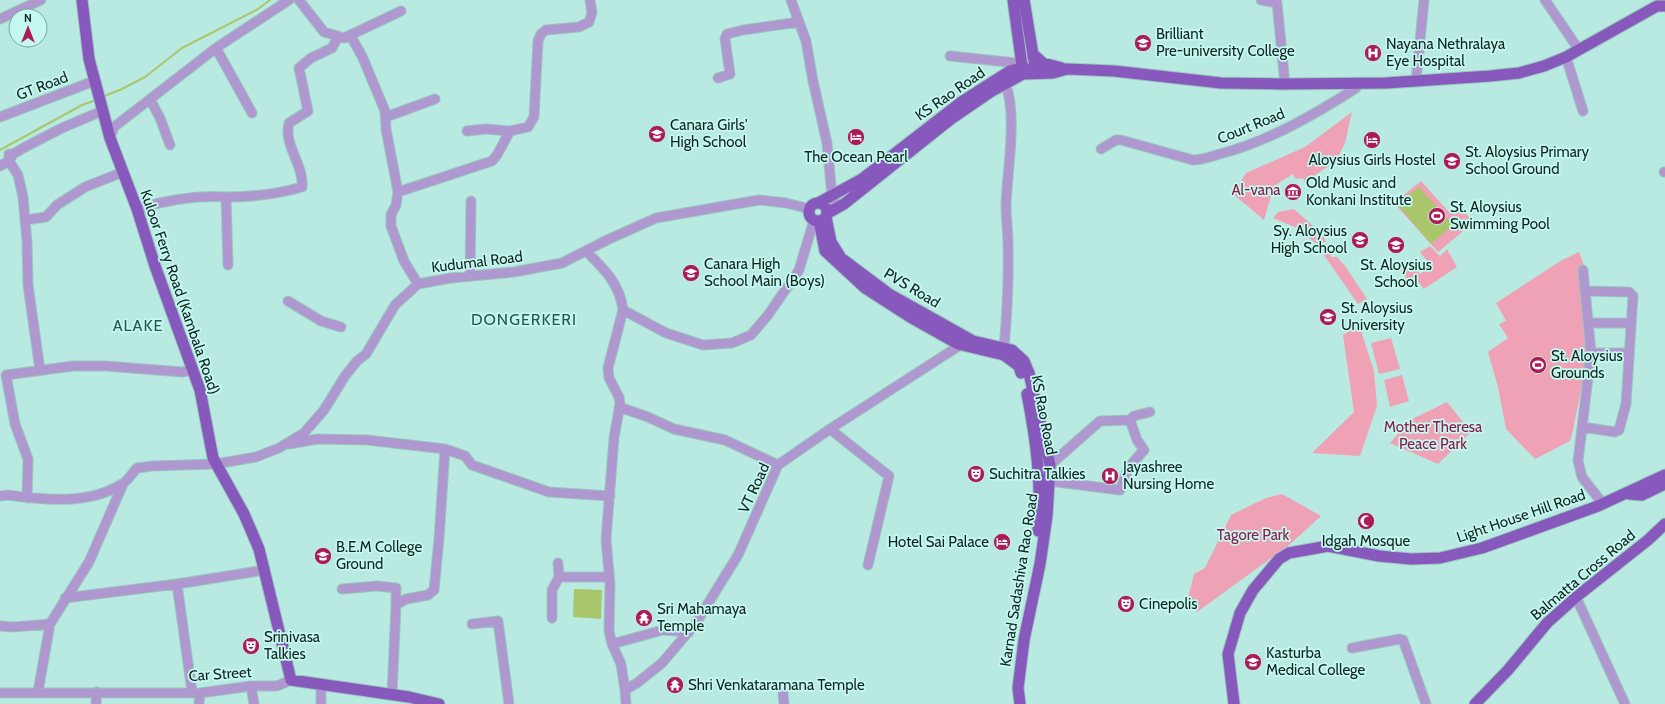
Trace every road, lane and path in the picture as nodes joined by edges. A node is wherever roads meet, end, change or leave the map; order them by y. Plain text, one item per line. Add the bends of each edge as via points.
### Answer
1 (41, 0) edge
2 (82, 0) edge
3 (289, 0) edge
4 (299, 0) edge
5 (590, 0) edge
6 (791, 0) edge
7 (1013, 0) edge
8 (1024, 0) edge
9 (1261, 0) edge
10 (1424, 0) edge
11 (1545, 0) edge
12 (1657, 4) edge
13 (401, 11) dead end
14 (0, 19) edge
15 (799, 22) junction
16 (350, 35) junction
17 (338, 37) junction
18 (216, 48) junction
19 (1579, 50) junction
20 (1032, 54) junction
21 (950, 56) dead end
22 (1566, 57) junction
23 (1019, 63) junction
24 (1052, 66) junction
25 (1036, 69) junction
26 (1067, 70) junction
27 (718, 78) dead end
28 (1416, 81) junction
29 (1006, 83) junction
30 (95, 84) junction
31 (1286, 84) junction
32 (993, 86) junction
33 (1361, 86) junction
34 (150, 99) junction
35 (435, 100) dead end
36 (102, 108) junction
37 (1584, 111) dead end
38 (252, 113) dead end
39 (0, 117) edge
40 (386, 117) junction
41 (467, 131) dead end
42 (510, 131) junction
43 (110, 138) junction
44 (170, 145) dead end
45 (1101, 149) dead end
46 (9, 157) junction
47 (0, 166) edge
48 (123, 172) junction
49 (398, 192) junction
50 (832, 196) junction
51 (226, 197) junction
52 (471, 201) dead end
53 (814, 206) junction
54 (838, 207) junction
55 (137, 209) junction
56 (821, 218) junction
57 (25, 220) junction
58 (586, 251) junction
59 (228, 265) dead end
60 (1583, 270) dead end
61 (470, 276) junction
62 (418, 284) junction
63 (1585, 291) junction
64 (288, 301) dead end
65 (623, 310) junction
66 (1588, 323) junction
67 (1630, 323) junction
68 (341, 327) dead end
69 (966, 342) junction
70 (1008, 349) junction
71 (1591, 353) junction
72 (1629, 353) junction
73 (40, 370) junction
74 (193, 370) junction
75 (620, 407) junction
76 (1150, 412) dead end
77 (315, 420) junction
78 (1130, 420) junction
79 (1583, 427) junction
80 (830, 429) junction
81 (318, 439) junction
82 (283, 445) junction
83 (445, 449) junction
84 (216, 464) junction
85 (778, 465) junction
86 (1050, 465) junction
87 (1038, 466) junction
88 (1665, 476) edge
89 (1049, 481) junction
90 (123, 484) junction
91 (1665, 484) edge
92 (1626, 494) junction
93 (0, 496) edge
94 (610, 496) junction
95 (27, 498) junction
96 (1603, 504) junction
97 (1665, 524) edge
98 (558, 563) dead end
99 (868, 564) dead end
100 (265, 570) junction
101 (559, 576) junction
102 (609, 577) junction
103 (177, 584) junction
104 (342, 589) dead end
105 (1576, 597) junction
106 (65, 598) junction
107 (396, 604) junction
108 (552, 618) dead end
109 (50, 624) junction
110 (472, 624) dead end
111 (0, 626) edge
112 (689, 632) junction
113 (612, 644) junction
114 (1352, 648) dead end
115 (291, 680) junction
116 (321, 684) junction
117 (251, 686) junction
118 (626, 690) junction
119 (38, 692) junction
120 (97, 692) junction
121 (196, 692) junction
122 (783, 693) dead end
123 (0, 694) edge
124 (392, 695) junction
125 (409, 700) edge
126 (96, 704) edge
127 (199, 704) edge
128 (254, 704) edge
129 (321, 704) edge
130 (439, 704) edge
131 (509, 704) edge
132 (626, 704) edge
133 (784, 704) edge
134 (1015, 704) edge
135 (1020, 704) edge
136 (1234, 704) edge
137 (1426, 704) edge
138 (1475, 704) edge
139 (1625, 704) edge

1 - 14 street
2 - 30 main road, Kuloor Ferry Road (Kambala Road) via 89,59
3 - 18 street
4 - 17 street via 324,32
5 - 42 street via 592,13 589,22 579,27 546,30 541,34 538,41 534,117 528,127
6 - 15 street
7 - 23 main road
8 - 20 main road
9 - 31 street via 1277,3
10 - 28 street
11 - 19 street
12 - 19 main road
13 - 16 street
15 - 27 street via 727,34 730,74
15 - 50 street via 806,41 812,81 827,143
16 - 17 street
16 - 40 street via 365,63
17 - 51 street via 332,48 311,58 299,68 308,111 289,123 287,131 303,178 302,187 282,192
18 - 34 street
18 - 38 street
19 - 22 main road
20 - 24 main road via 1043,63
20 - 25 main road
21 - 23 street
22 - 28 main road via 1519,73
22 - 37 street
23 - 25 main road, KS Rao Road
23 - 29 main road, KS Rao Road
23 - 32 main road, KS Rao Road
24 - 25 main road
24 - 26 main road
25 - 26 main road via 1053,73
26 - 31 main road via 1114,71 1221,83
28 - 33 main road
29 - 32 main road, KS Rao Road
29 - 70 street via 1011,123 1006,206
30 - 36 main road, Kuloor Ferry Road (Kambala Road)
30 - 39 street, GT Road
31 - 33 main road
32 - 50 main road, KS Rao Road via 951,110 862,179
32 - 54 main road, KS Rao Road
33 - 45 street, Court Road via 1318,112 1242,148 1201,159 1193,160 1121,140 1116,140
34 - 43 street via 114,127
34 - 44 street
35 - 40 street
36 - 43 main road, Kuloor Ferry Road (Kambala Road)
36 - 46 street
40 - 49 street via 387,136
41 - 42 street
42 - 49 street via 492,161
43 - 48 main road, Kuloor Ferry Road (Kambala Road)
46 - 47 street
46 - 57 street via 18,175
48 - 55 main road, Kuloor Ferry Road (Kambala Road)
48 - 57 street via 85,187 56,205 46,216
49 - 62 street via 396,205 391,214 391,226 404,261
50 - 53 main road, KS Rao Road
50 - 54 street
51 - 55 street via 190,196
51 - 59 street
52 - 61 street
53 - 56 main road, PVS Road via 810,216
53 - 56 main road via 824,205
53 - 58 street, Kudumal Road via 758,200 656,218
54 - 56 main road, KS Rao Road
55 - 74 main road, Kuloor Ferry Road (Kambala Road)
56 - 65 street via 799,270 751,335 732,343 703,345 666,333
56 - 69 main road, PVS Road via 841,258 889,294
57 - 73 street via 28,285
58 - 61 street, Kudumal Road via 562,263 514,272
58 - 65 street via 610,276 621,299
60 - 63 street
61 - 62 street, Kudumal Road
62 - 77 street, Kudumal Road via 395,306 370,347
63 - 66 street
63 - 67 street via 1631,293 1633,296
64 - 68 street via 322,321
65 - 75 street via 608,368
66 - 67 street
66 - 71 street
67 - 72 street
69 - 70 main road, PVS Road
69 - 80 street, VT Road
69 - 87 main road, KS Rao Road via 1004,355 1019,366 1025,384
70 - 86 main road, Karnad Sadashiva Rao Road via 1024,361 1029,373
71 - 72 street
71 - 79 street
72 - 79 street via 1626,404 1618,431
73 - 74 street via 73,366 182,372
73 - 95 street via 6,375 15,424 28,459
74 - 84 main road, Kuloor Ferry Road (Kambala Road) via 200,390 211,451
75 - 85 street via 674,429 724,440
75 - 94 street via 614,438
76 - 78 street via 1134,416
77 - 81 street via 315,437
77 - 82 street, Kudumal Road via 304,433
78 - 86 street via 1100,421
78 - 89 street via 1137,440 1144,450 1129,467 1120,490
79 - 96 street via 1578,461 1580,472
80 - 85 street, VT Road
80 - 99 street via 889,476
81 - 82 street
81 - 83 street via 367,440
82 - 84 street, Kudumal Road via 256,457
83 - 94 street via 465,456 472,465 549,492
83 - 107 street via 434,590 428,595 406,599
84 - 90 street, Kudumal Road via 137,468
84 - 100 main road, Kuloor Ferry Road (Kambala Road) via 251,528
85 - 112 street, VT Road via 738,555
86 - 87 street
86 - 89 main road, Karnad Sadashiva Rao Road
87 - 134 main road, KS Rao Road via 1039,520 1016,653
88 - 92 main road, Light House Hill Road
89 - 135 main road, Karnad Sadashiva Rao Road via 1042,550 1024,640 1018,688
90 - 95 street via 97,495 66,500
90 - 106 street via 89,562
91 - 92 main road via 1642,495
92 - 96 main road, Light House Hill Road
93 - 95 street
94 - 102 street via 606,539
96 - 136 main road, Light House Hill Road via 1482,548 1440,558 1379,556 1328,546 1289,553 1279,559 1255,588 1240,613 1228,654
97 - 105 main road, Balmatta Cross Road
98 - 101 street
100 - 103 street
100 - 115 main road, Kuloor Ferry Road (Kambala Road)
101 - 102 street
101 - 108 street via 552,590
102 - 113 street via 609,631
103 - 106 street
103 - 121 street
104 - 107 street via 377,586 396,588
105 - 138 main road, Balmatta Cross Road via 1547,623 1508,670
105 - 139 street
106 - 109 street
107 - 124 street
109 - 111 street
109 - 119 street
110 - 131 street via 498,621
112 - 113 street via 663,630
112 - 118 street, VT Road via 662,663
113 - 118 street via 621,664
114 - 137 street via 1403,640
115 - 116 main road, Car Street
115 - 117 street, Car Street via 277,686
116 - 124 main road, Car Street
116 - 129 street
117 - 121 street, Car Street
117 - 128 street
118 - 132 street
119 - 120 street, Car Street
119 - 123 street, Car Street
120 - 121 street, Car Street
120 - 126 street
121 - 127 street
122 - 133 street
124 - 125 main road, Car Street
125 - 130 main road, Car Street

